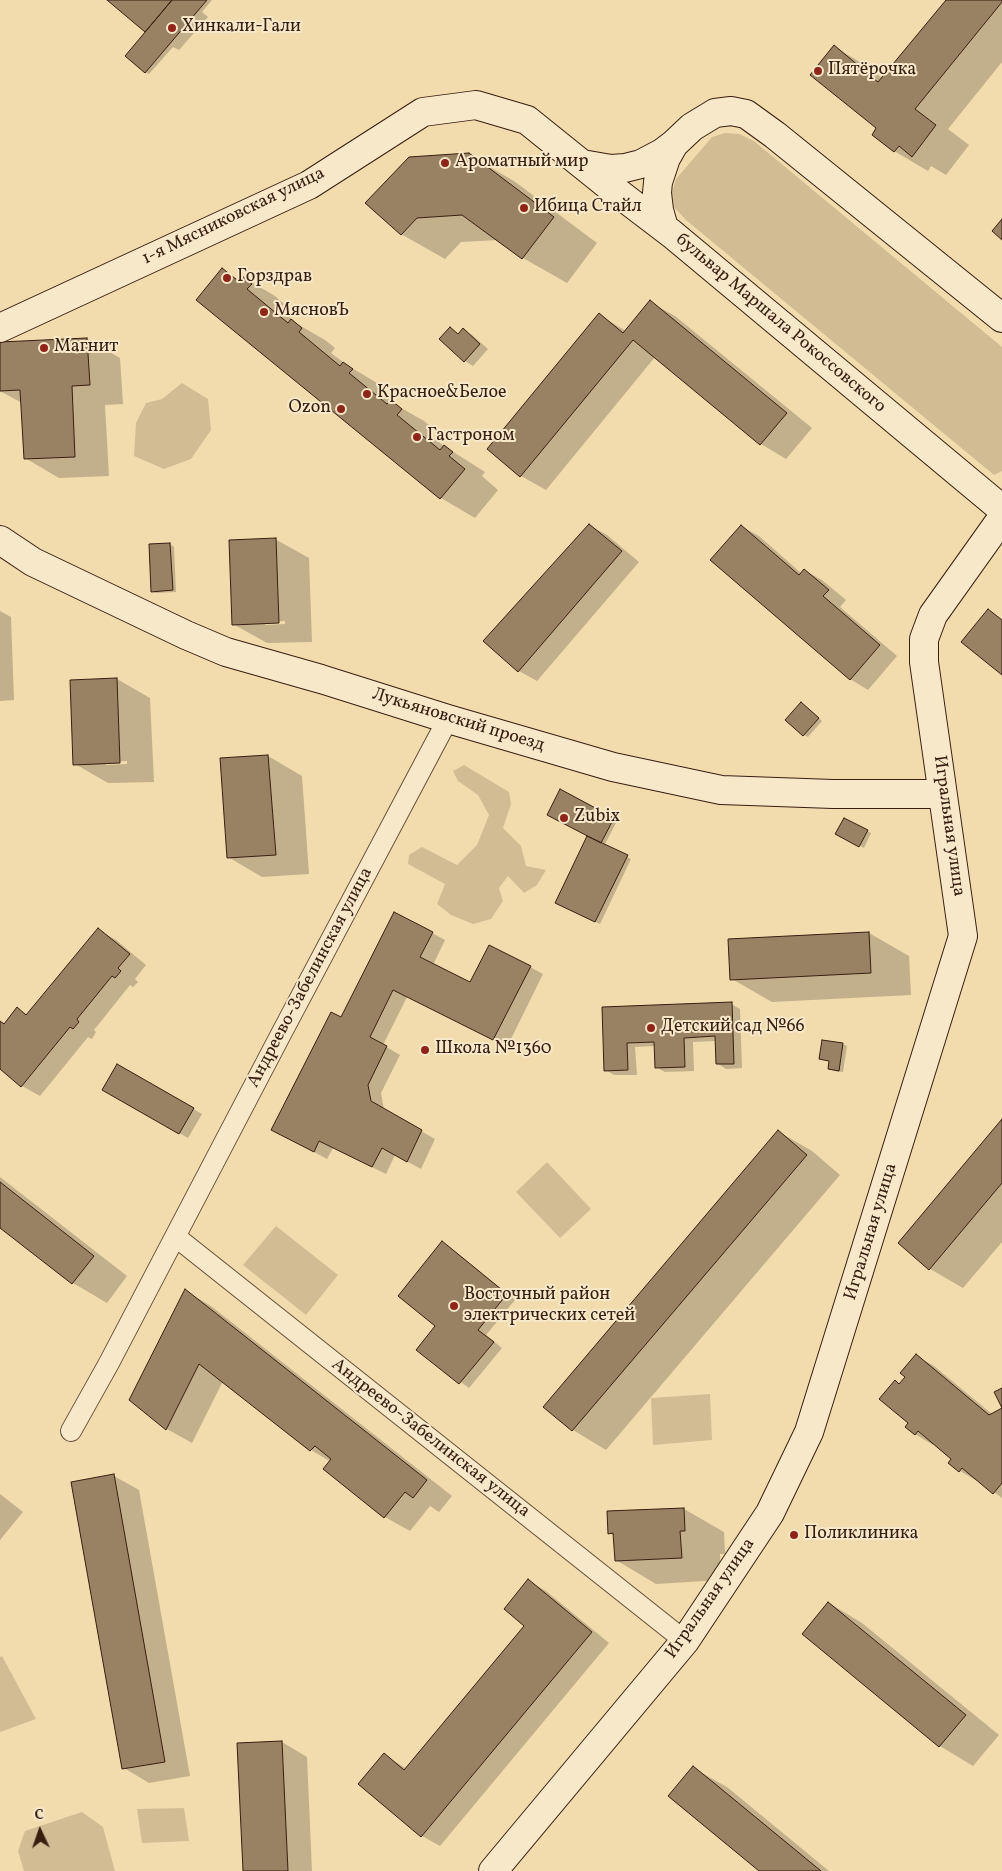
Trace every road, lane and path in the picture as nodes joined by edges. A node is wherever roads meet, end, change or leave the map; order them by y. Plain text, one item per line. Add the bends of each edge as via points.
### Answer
1 (674, 144) junction
2 (582, 164) junction
3 (664, 228) junction
4 (1002, 318) edge
5 (0, 328) edge
6 (1002, 509) edge
7 (1002, 518) edge
8 (0, 540) edge
9 (448, 719) junction
10 (942, 794) junction
11 (176, 1237) junction
12 (71, 1431) dead end
13 (685, 1641) junction
14 (493, 1871) edge

1 - 2 street via 641,164 624,168 611,170
1 - 3 street, бульвар Маршала Рокоссовского via 658,182 659,210
1 - 4 street, бульвар Маршала Рокоссовского via 692,126 715,113 731,111 746,114
2 - 3 street, 1-я Мясниковская улица
2 - 5 street, 1-я Мясниковская улица via 527,120 476,105 423,112 309,184
3 - 6 street, бульвар Маршала Рокоссовского
7 - 10 street, Игральная улица via 933,615 924,639 924,662
8 - 9 street, Лукьяновский проезд via 33,562 226,652
9 - 10 street, Лукьяновский проезд via 613,767 721,790
9 - 11 street, Андреево-Забелинская улица
10 - 13 street, Игральная улица via 963,936 809,1432 770,1513
11 - 12 street, Андреево-Забелинская улица
11 - 13 street, Андреево-Забелинская улица
13 - 14 street, Игральная улица

